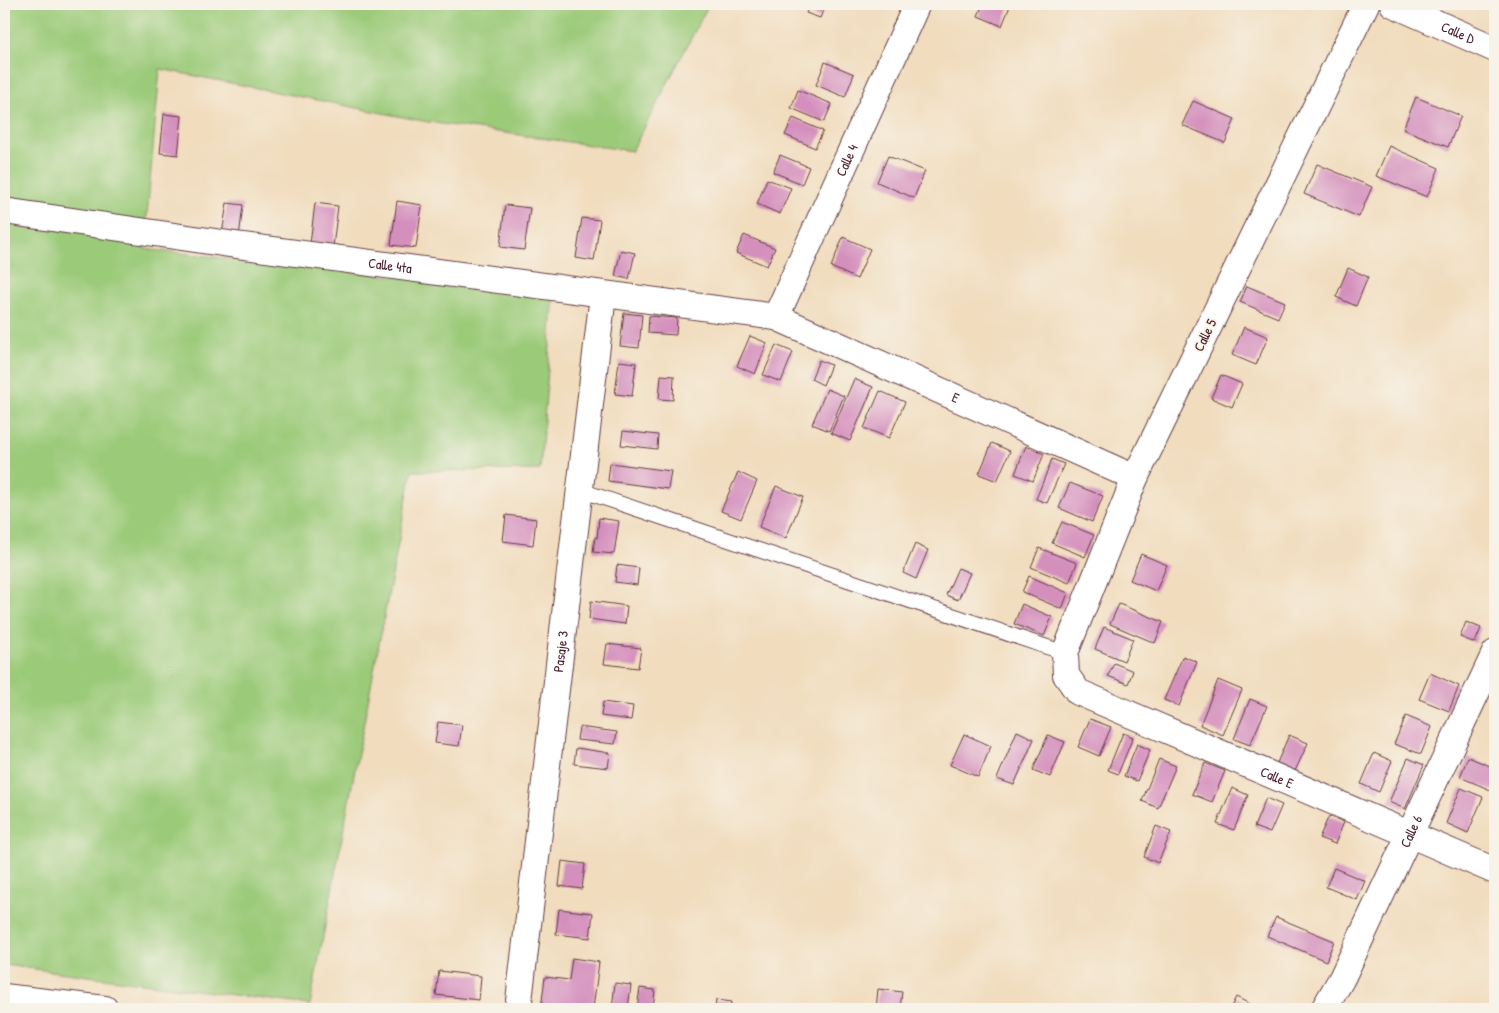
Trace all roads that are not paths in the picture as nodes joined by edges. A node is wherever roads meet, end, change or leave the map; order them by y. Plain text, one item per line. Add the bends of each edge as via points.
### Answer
1 (917, 4) edge
2 (1366, 4) edge
3 (1393, 4) edge
4 (1495, 49) edge
5 (4, 211) edge
6 (603, 295) junction
7 (776, 317) junction
8 (1135, 478) junction
9 (580, 490) junction
10 (1495, 653) edge
11 (1066, 664) junction
12 (1410, 836) junction
13 (1495, 871) edge
14 (4, 997) edge
15 (105, 1009) edge
16 (518, 1009) edge
17 (1324, 1009) edge

1 - 7 street, Calle 4
2 - 8 street, Calle 5
3 - 4 street, Calle D
5 - 6 street, Calle 4ta
6 - 7 street, Calle 4ta
6 - 9 street, Pasaje 3
7 - 8 street, E
8 - 11 street, Calle 5
9 - 11 lane
9 - 16 street, Pasaje 3
10 - 12 street, Calle 6
11 - 12 street, Calle E via 1078,692
12 - 13 street, Calle E
12 - 17 street, Calle 6
14 - 15 street

